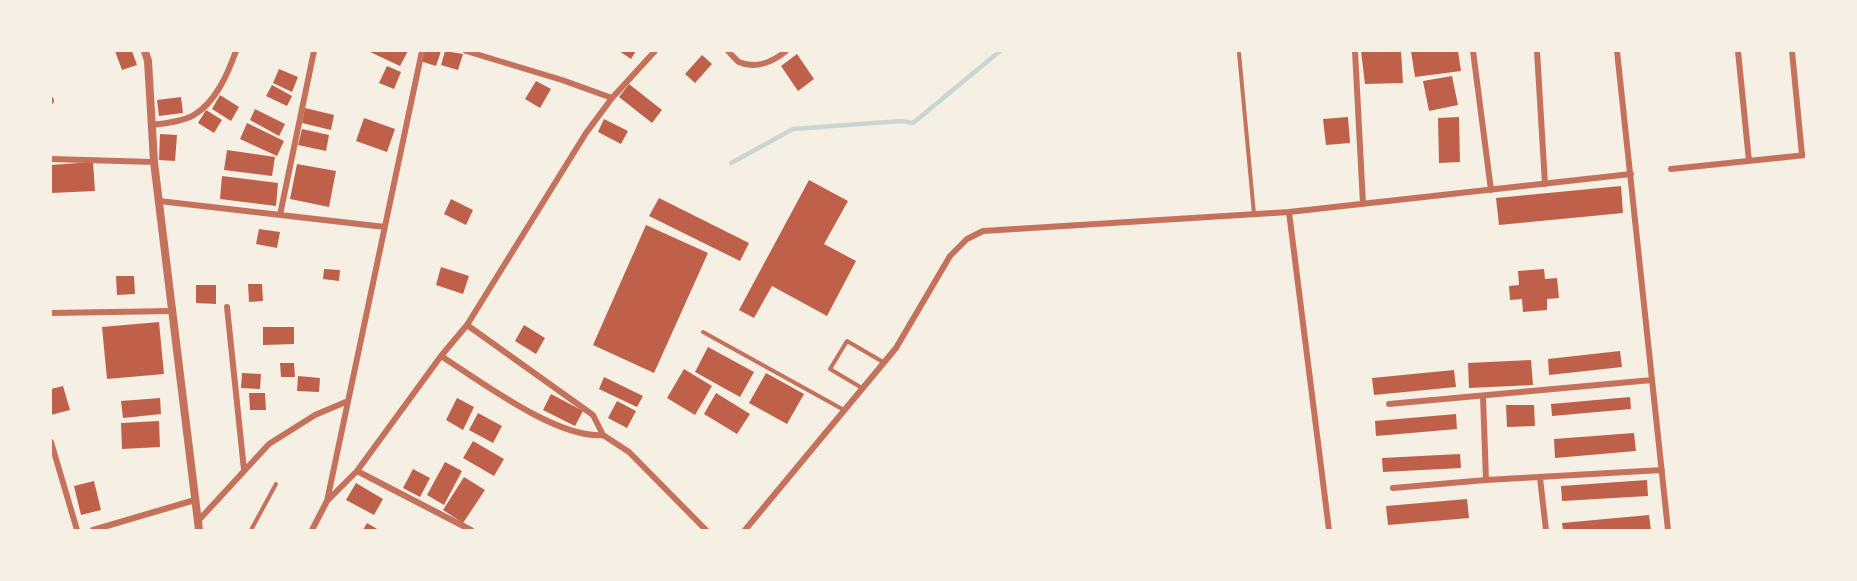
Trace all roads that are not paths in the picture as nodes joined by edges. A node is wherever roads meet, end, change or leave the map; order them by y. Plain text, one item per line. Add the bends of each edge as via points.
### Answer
1 (145, 51) edge
2 (236, 51) edge
3 (314, 51) edge
4 (422, 51) edge
5 (466, 51) edge
6 (655, 51) edge
7 (728, 51) edge
8 (786, 51) edge
9 (1355, 51) edge
10 (1473, 51) edge
11 (1537, 51) edge
12 (1617, 51) edge
13 (1737, 51) edge
14 (1792, 51) edge
15 (1239, 53) dead end
16 (612, 98) junction
17 (152, 125) junction
18 (1804, 155) edge
19 (51, 159) edge
20 (1749, 161) junction
21 (154, 162) junction
22 (1671, 169) dead end
23 (1631, 174) junction
24 (1545, 184) junction
25 (1491, 190) junction
26 (159, 201) junction
27 (1363, 204) junction
28 (1289, 212) junction
29 (1254, 214) junction
30 (280, 215) junction
31 (385, 227) junction
32 (227, 307) dead end
33 (172, 311) junction
34 (51, 313) edge
35 (466, 325) junction
36 (703, 332) dead end
37 (441, 356) junction
38 (884, 362) junction
39 (1652, 380) junction
40 (862, 388) junction
41 (1483, 396) junction
42 (348, 400) junction
43 (1389, 404) dead end
44 (844, 410) junction
45 (603, 435) junction
46 (51, 442) edge
47 (244, 470) junction
48 (1662, 470) junction
49 (357, 471) junction
50 (1540, 478) junction
51 (1486, 480) junction
52 (276, 484) dead end
53 (1393, 488) dead end
54 (195, 500) junction
55 (327, 501) junction
56 (198, 526) edge
57 (76, 530) edge
58 (93, 530) edge
59 (251, 530) edge
60 (312, 530) edge
61 (471, 530) edge
62 (706, 530) edge
63 (745, 530) edge
64 (1329, 530) edge
65 (1546, 530) edge
66 (1668, 530) edge

1 - 17 street
2 - 17 street via 222,83 195,114
3 - 30 street
4 - 31 street
5 - 16 street
6 - 16 street
7 - 8 street via 739,62 753,64 772,62
9 - 27 street
10 - 25 street
11 - 24 street
12 - 23 street
13 - 20 street
14 - 18 street
15 - 29 lane
16 - 35 street
17 - 21 street
18 - 20 street
19 - 21 street
20 - 22 street
21 - 26 street
23 - 24 street
23 - 39 street
24 - 25 street
25 - 27 street
26 - 30 street
26 - 33 street
27 - 28 street
28 - 29 street
28 - 64 street
29 - 38 street via 983,231 967,239 950,256
30 - 31 street
31 - 42 street
32 - 47 street
33 - 34 street
33 - 54 street
35 - 37 street
35 - 45 street via 593,416
36 - 44 lane
37 - 45 street via 545,422 591,436
37 - 49 street
38 - 40 street
38 - 40 lane via 847,342 830,369
39 - 41 street
39 - 48 street
40 - 44 street
41 - 43 street
41 - 51 street
42 - 47 street via 268,444
42 - 55 street
44 - 63 street
45 - 62 street via 629,452
46 - 57 street
47 - 56 street
48 - 50 street
48 - 66 street
49 - 55 street
49 - 61 street
50 - 51 street
50 - 65 street
51 - 53 street
52 - 59 lane
54 - 56 street
54 - 58 street
55 - 60 street

